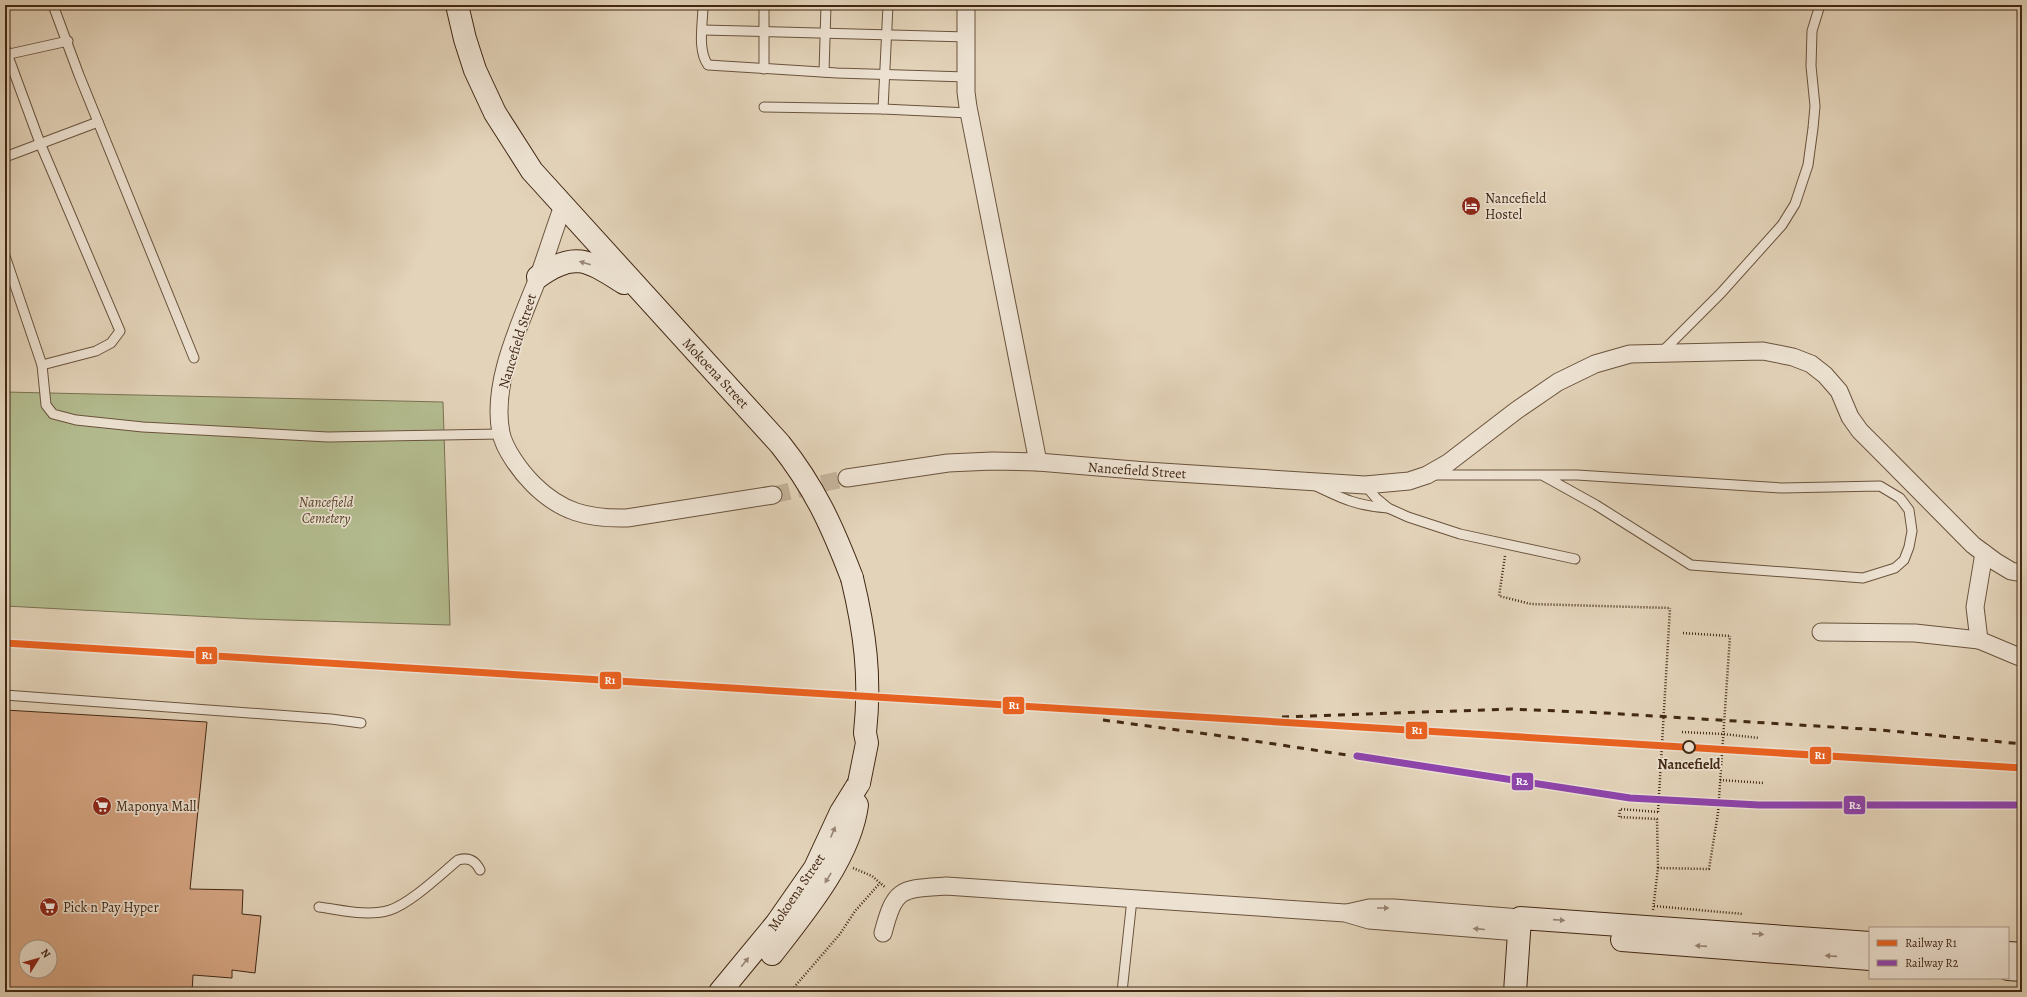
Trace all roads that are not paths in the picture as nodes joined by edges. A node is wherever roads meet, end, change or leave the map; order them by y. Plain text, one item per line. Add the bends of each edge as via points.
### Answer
1 (53, 5) edge
2 (457, 5) edge
3 (703, 5) edge
4 (764, 5) edge
5 (826, 5) edge
6 (888, 5) edge
7 (966, 5) edge
8 (1820, 5) edge
9 (703, 30) junction
10 (764, 31) junction
11 (826, 34) junction
12 (888, 36) junction
13 (967, 37) junction
14 (68, 41) junction
15 (6, 52) edge
16 (764, 69) junction
17 (824, 72) junction
18 (884, 74) junction
19 (966, 77) junction
20 (764, 107) dead end
21 (883, 109) junction
22 (969, 113) junction
23 (98, 122) junction
24 (40, 143) junction
25 (5, 156) edge
26 (563, 206) junction
27 (5, 256) edge
28 (538, 277) junction
29 (644, 296) junction
30 (1662, 353) junction
31 (194, 358) dead end
32 (42, 365) junction
33 (501, 434) junction
34 (1038, 462) junction
35 (1427, 475) junction
36 (1542, 475) junction
37 (847, 478) tunnel mouth
38 (1307, 481) junction
39 (1365, 485) junction
40 (773, 495) tunnel mouth
41 (1388, 508) junction
42 (1984, 553) junction
43 (1575, 559) dead end
44 (2022, 573) edge
45 (1821, 632) dead end
46 (1979, 640) junction
47 (2022, 658) edge
48 (5, 695) edge
49 (361, 723) dead end
50 (848, 814) junction
51 (480, 870) dead end
52 (1132, 899) junction
53 (320, 908) dead end
54 (1519, 925) junction
55 (883, 933) dead end
56 (1869, 943) edge
57 (2009, 953) edge
58 (2022, 954) edge
59 (1869, 959) edge
60 (2009, 969) edge
61 (2022, 970) edge
62 (720, 992) edge
63 (738, 992) edge
64 (1122, 992) edge
65 (1515, 992) edge

1 - 14 lane
2 - 26 main road, Mokoena Street via 475,70 495,113 532,171
3 - 9 lane
4 - 10 lane
5 - 11 lane
6 - 12 lane
7 - 13 street
8 - 30 lane via 1812,31 1811,66 1815,106 1813,128 1808,165 1795,204 1782,225 1721,293
9 - 10 lane
9 - 16 lane via 704,55 708,65
10 - 11 lane
10 - 16 lane
11 - 12 lane
11 - 17 lane
12 - 13 lane
12 - 18 lane
13 - 19 street
14 - 15 lane
14 - 23 lane
15 - 24 lane
16 - 17 lane
17 - 18 lane
18 - 19 lane
18 - 21 lane
19 - 22 street
20 - 21 lane
21 - 22 lane
22 - 34 street
23 - 24 lane
23 - 31 lane
24 - 25 lane
24 - 32 lane via 120,331 111,343 96,351
26 - 28 street, Nancefield Street
26 - 29 main road, Mokoena Street
27 - 32 lane
29 -> 28 main road via 601,270 579,261 565,261
28 - 33 street, Nancefield Street via 500,389
29 - 50 main road, Mokoena Street, bridge via 798,466 818,498 852,578 863,622 868,666 866,743 859,783
30 - 35 street, Nancefield Street via 1630,354 1595,364 1558,382 1448,463
30 - 42 street, Nancefield Street via 1763,351 1793,357 1811,364 1825,375 1838,391 1850,417 1860,431 1973,545
32 - 33 lane via 46,405 53,414 76,420 143,427 328,437
33 - 40 street, Nancefield Street via 512,457 543,494 565,508 585,515 627,518
34 - 37 street, Nancefield Street via 948,463
34 - 38 street, Nancefield Street
35 - 36 lane
35 - 39 street, Nancefield Street via 1409,481
36 - 36 lane via 1782,488 1880,486 1900,498 1909,510 1912,531 1904,560 1894,568 1863,578 1691,565
38 - 39 street, Nancefield Street
38 - 41 lane via 1347,501 1370,507
39 - 41 lane
41 - 43 lane via 1460,534
42 - 44 street, Nancefield Street via 2011,571
42 - 46 street via 1975,607
45 - 46 street via 1915,633
46 - 47 street
48 - 49 lane
62 -> 50 main road, Mokoena Street via 776,924 804,885
50 -> 63 main road, Mokoena Street via 830,874 808,908
51 - 53 lane via 470,859 458,860 403,904 390,910 361,912
52 - 54 street via 1345,913 1368,908 1394,908
52 - 55 street via 946,886 910,889 893,902
52 - 64 lane
54 -> 56 main road via 1651,927
59 -> 54 main road
54 - 65 main road
57 - 58 main road
60 - 61 main road

